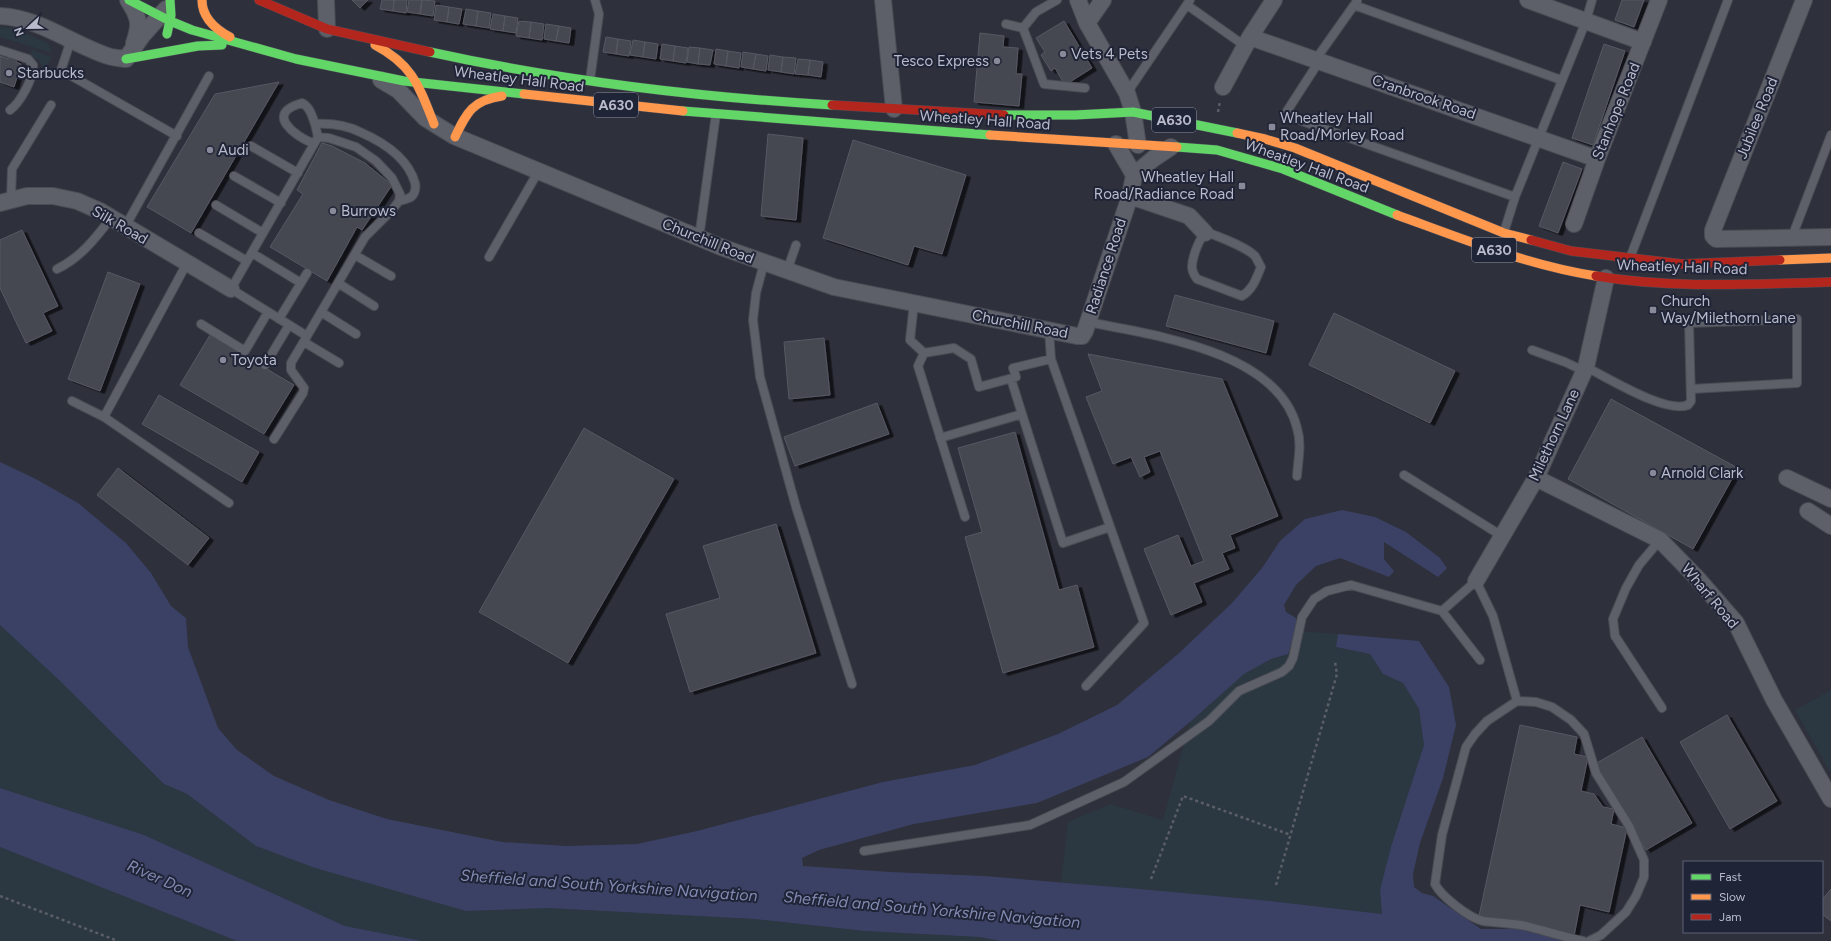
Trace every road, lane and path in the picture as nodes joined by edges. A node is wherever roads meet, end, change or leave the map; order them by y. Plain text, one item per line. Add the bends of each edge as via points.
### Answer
1 (129, 0) edge
2 (202, 0) edge
3 (258, 0) edge
4 (326, 0) edge
5 (595, 0) edge
6 (883, 0) edge
7 (1056, 0) edge
8 (1078, 0) edge
9 (1102, 0) edge
10 (1274, 0) edge
11 (1528, 0) edge
12 (1592, 0) edge
13 (1659, 0) edge
14 (1728, 0) edge
15 (1804, 0) edge
16 (173, 2) edge
17 (1188, 2) edge
18 (1356, 2) edge
19 (0, 16) edge
20 (164, 19) junction
21 (1586, 21) junction
22 (1087, 23) junction
23 (1006, 24) dead end
24 (1023, 28) junction
25 (333, 30) junction
26 (71, 40) junction
27 (1248, 42) junction
28 (1643, 42) junction
29 (255, 48) junction
30 (0, 50) edge
31 (145, 57) junction
32 (126, 59) junction
33 (1318, 60) junction
34 (362, 73) junction
35 (209, 76) dead end
36 (1561, 80) junction
37 (590, 81) junction
38 (417, 82) junction
39 (1223, 87) joint
40 (1085, 88) dead end
41 (1127, 93) junction
42 (524, 94) junction
43 (51, 105) dead end
44 (894, 109) junction
45 (10, 110) dead end
46 (716, 114) junction
47 (1134, 119) junction
48 (315, 124) junction
49 (434, 124) junction
50 (1214, 128) junction
51 (1831, 135) edge
52 (177, 136) junction
53 (455, 137) junction
54 (1539, 138) junction
55 (316, 141) junction
56 (1116, 144) junction
57 (1138, 145) junction
58 (251, 146) dead end
59 (1172, 147) junction
60 (1597, 158) junction
61 (538, 172) junction
62 (298, 173) junction
63 (1134, 175) junction
64 (234, 176) dead end
65 (1130, 196) junction
66 (1515, 197) junction
67 (6, 201) edge
68 (399, 201) junction
69 (281, 203) junction
70 (216, 205) dead end
71 (111, 218) junction
72 (1574, 224) dead end
73 (125, 227) junction
74 (1504, 232) junction
75 (199, 233) dead end
76 (264, 233) junction
77 (1205, 233) junction
78 (1831, 236) edge
79 (1792, 237) junction
80 (698, 238) junction
81 (796, 245) dead end
82 (355, 255) junction
83 (250, 257) junction
84 (489, 257) dead end
85 (1831, 258) edge
86 (1630, 259) junction
87 (187, 263) junction
88 (764, 263) junction
89 (56, 269) dead end
90 (787, 271) junction
91 (307, 273) dead end
92 (391, 276) dead end
93 (1606, 278) junction
94 (1831, 282) edge
95 (301, 283) junction
96 (338, 284) junction
97 (231, 289) junction
98 (914, 303) junction
99 (374, 306) dead end
100 (268, 312) junction
101 (321, 312) junction
102 (280, 319) junction
103 (201, 324) dead end
104 (289, 325) junction
105 (1085, 329) junction
106 (1049, 330) junction
107 (356, 334) dead end
108 (305, 339) junction
109 (1532, 350) dead end
110 (924, 353) junction
111 (1051, 360) junction
112 (338, 363) dead end
113 (265, 365) dead end
114 (1585, 369) junction
115 (1011, 378) junction
116 (1690, 389) junction
117 (72, 401) dead end
118 (1022, 414) junction
119 (104, 418) junction
120 (940, 438) junction
121 (274, 439) dead end
122 (1404, 475) dead end
123 (1297, 476) dead end
124 (1536, 478) junction
125 (1787, 478) dead end
126 (1831, 499) edge
127 (229, 503) dead end
128 (1808, 511) dead end
129 (965, 517) dead end
130 (1831, 526) edge
131 (1110, 527) junction
132 (1502, 536) junction
133 (1660, 540) junction
134 (1476, 581) junction
135 (1442, 611) junction
136 (1480, 660) dead end
137 (1335, 662) dead end
138 (852, 684) dead end
139 (1086, 686) dead end
140 (1517, 701) junction
141 (1662, 708) dead end
142 (1831, 799) edge
143 (1291, 835) junction
144 (864, 851) dead end
145 (1151, 879) dead end
146 (1276, 885) dead end
147 (0, 896) edge
148 (118, 941) edge
149 (1583, 941) edge
150 (1589, 941) edge

1 - 20 highway, Wheatley Hall Road / A630
1 - 32 street via 137,15 139,27
2 - 29 highway via 208,20 223,33
3 - 25 highway, Wheatley Hall Road / A630
4 - 25 street
5 - 37 lane via 598,14
6 - 44 street
7 - 24 lane via 1036,12
8 - 22 street
9 - 22 street
10 - 27 street
11 - 21 street
12 - 21 lane
13 - 28 street, Stanhope Road
14 - 86 lane
15 - 79 street, Jubilee Road via 1713,230 1716,239
16 - 20 street
17 - 27 lane
17 - 41 lane
18 - 33 lane
18 - 36 lane
19 - 26 street via 35,23
20 - 29 highway, Wheatley Hall Road / A630
20 - 31 highway via 168,31 160,47
20 - 32 street via 142,36
21 - 28 street
21 - 36 lane
22 - 41 street
23 - 24 lane
24 - 40 lane via 1044,84
25 - 37 highway, Wheatley Hall Road / A630 via 468,60
25 - 38 highway via 388,51 408,67
26 - 32 street via 108,57
26 - 52 lane via 62,70
27 - 33 street, Cranbrook Road
27 - 39 street
28 - 60 street, Stanhope Road
29 - 31 highway via 211,44
29 - 34 highway, Wheatley Hall Road / A630
30 - 45 lane via 28,59 33,65 31,79
31 - 32 highway
33 - 54 street, Cranbrook Road
33 - 66 lane via 1286,115
34 - 38 highway, Wheatley Hall Road / A630
34 - 49 street, Churchill Road via 398,90
35 - 52 lane
36 - 54 lane
37 - 44 highway, Wheatley Hall Road / A630 via 797,103
38 - 42 highway, Wheatley Hall Road / A630
38 - 49 highway
39 - 50 path
41 - 47 street
42 - 46 highway, Wheatley Hall Road / A630
42 - 53 highway via 497,96 470,107
43 - 67 lane via 12,168
44 - 47 highway, Wheatley Hall Road / A630
46 - 56 highway, Wheatley Hall Road / A630
46 - 80 lane
47 - 50 highway, Wheatley Hall Road / A630
47 - 57 street
48 - 55 lane
48 - 55 lane via 311,113 302,103 285,114 288,129 302,139
48 - 68 lane via 327,123 360,131 383,144 400,158 412,176 415,192 411,197
49 - 53 street, Churchill Road
50 - 74 highway, Wheatley Hall Road / A630 via 1265,138 1295,148
51 - 79 lane
52 - 73 lane
53 - 61 street, Churchill Road
54 - 60 street, Cranbrook Road
54 - 66 lane
55 - 62 lane
55 - 68 lane via 329,138 356,147 376,161 392,178 400,194
56 - 57 highway, Wheatley Hall Road / A630
56 - 63 street
57 - 59 highway, Wheatley Hall Road / A630
58 - 62 lane
59 - 63 street
59 - 93 highway, Wheatley Hall Road / A630 via 1217,150 1251,159 1513,257 1564,271
60 - 72 street, Stanhope Road
61 - 80 street, Churchill Road
61 - 84 lane
62 - 69 lane
63 - 65 street, Radiance Road
64 - 69 lane
65 - 77 street via 1188,216
65 - 105 street, Radiance Road
66 - 74 lane
67 - 71 street, Silk Road via 27,196 53,196 77,201
68 - 82 lane via 366,237
69 - 76 lane
70 - 76 lane
71 - 73 street, Silk Road
71 - 89 lane via 94,241 70,262
73 - 87 street, Silk Road
74 - 86 highway, Wheatley Hall Road / A630 via 1571,252
75 - 83 lane
76 - 83 lane
77 - 77 lane via 1255,256 1261,267 1255,284 1242,296 1197,279 1193,273 1192,266 1199,242
78 - 79 street
80 - 88 street, Churchill Road
81 - 90 lane
82 - 92 lane
82 - 96 lane
83 - 95 lane
83 - 97 lane
85 - 86 highway, Wheatley Hall Road / A630 via 1682,264
87 - 97 street, Silk Road
87 - 119 lane
88 - 90 street, Churchill Road
88 - 138 lane via 756,293 753,320 760,377 796,507
90 - 98 street, Churchill Road via 834,287
91 - 95 lane
93 - 94 highway, Wheatley Hall Road / A630 via 1701,285
93 - 114 street, Milethorn Lane
95 - 102 lane
96 - 99 lane
96 - 101 lane
97 - 100 lane
98 - 106 street, Churchill Road
98 - 110 lane via 910,340
100 - 102 lane
100 - 103 lane via 245,351
101 - 107 lane
101 - 108 lane
102 - 104 lane
104 - 108 lane
104 - 113 lane
105 - 106 street, Churchill Road
105 - 123 lane via 1178,341 1237,361 1252,370 1272,387 1290,408 1300,440
106 - 111 lane
108 - 112 lane
108 - 121 lane via 291,363 291,370 304,388 303,393
109 - 114 lane
110 - 115 lane via 954,348 971,359 979,387
110 - 120 lane via 918,366
111 - 115 lane via 1013,368 1016,377
111 - 131 lane
114 - 116 lane via 1671,407 1688,406 1691,401
114 - 124 street, Milethorn Lane
115 - 118 lane
116 - 116 lane via 1689,323 1797,319 1797,383
117 - 119 lane
118 - 120 lane
118 - 131 lane via 1063,543
119 - 127 lane
120 - 129 lane
122 - 132 lane
124 - 132 street, Milethorn Lane
124 - 133 street, Wharf Road
125 - 126 street
128 - 130 street
131 - 139 lane via 1144,623
132 - 134 street, Milethorn Lane
133 - 141 lane via 1639,565 1613,619 1615,636
133 - 142 street, Wharf Road via 1736,623 1774,700
134 - 135 lane
134 - 140 lane via 1493,616
135 - 136 lane
135 - 144 lane via 1351,585 1327,591 1314,599 1302,617 1289,666 1282,672 1239,691 1209,721 1124,782 1030,825
137 - 143 path via 1337,674
140 - 149 lane via 1487,721 1466,747 1442,835 1435,884 1445,897 1481,920 1520,925
140 - 150 lane via 1536,702 1552,707 1571,720 1584,734 1596,773 1629,826 1644,860 1644,877 1626,912 1601,935
143 - 145 path via 1183,796
143 - 146 path
147 - 148 path

